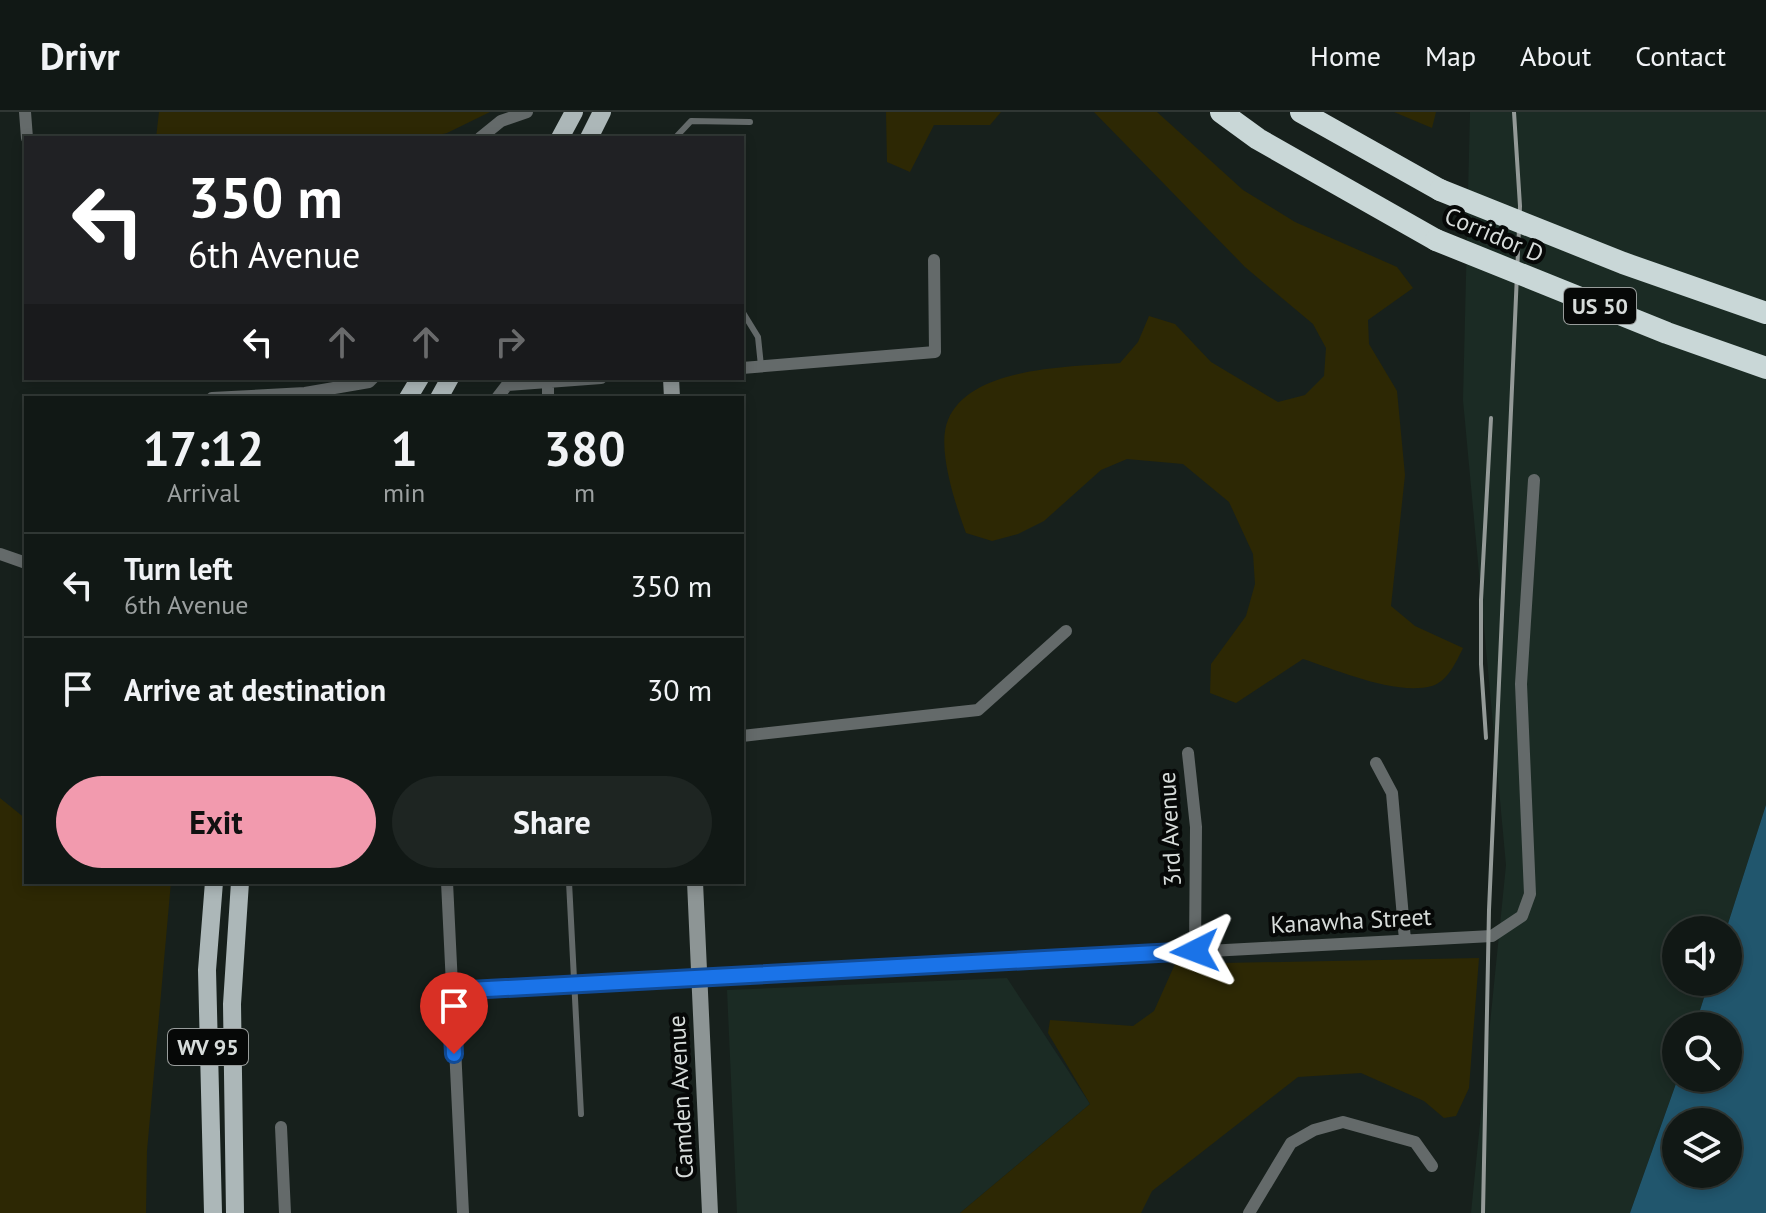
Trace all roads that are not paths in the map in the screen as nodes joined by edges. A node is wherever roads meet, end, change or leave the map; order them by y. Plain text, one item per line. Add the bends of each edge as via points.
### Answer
1 (25, 112) edge
2 (527, 112) edge
3 (574, 112) edge
4 (602, 112) edge
5 (1221, 112) edge
6 (1301, 112) edge
7 (750, 122) dead end
8 (27, 136) edge
9 (482, 136) edge
10 (561, 136) edge
11 (590, 136) edge
12 (677, 136) edge
13 (934, 260) dead end
14 (1766, 313) edge
15 (744, 314) edge
16 (761, 366) junction
17 (744, 368) edge
18 (1766, 368) edge
19 (371, 380) edge
20 (566, 380) edge
21 (548, 381) junction
22 (305, 396) edge
23 (499, 396) edge
24 (548, 396) edge
25 (1534, 480) dead end
26 (0, 554) edge
27 (24, 562) edge
28 (1066, 631) dead end
29 (744, 736) edge
30 (1188, 753) dead end
31 (1376, 763) dead end
32 (214, 884) edge
33 (240, 884) edge
34 (447, 884) edge
35 (569, 884) edge
36 (695, 884) edge
37 (1405, 940) junction
38 (1195, 951) junction
39 (700, 980) junction
40 (577, 987) junction
41 (451, 991) junction
42 (581, 1114) dead end
43 (281, 1127) dead end
44 (1432, 1166) dead end
45 (1249, 1212) edge
46 (213, 1213) edge
47 (235, 1213) edge
48 (285, 1213) edge
49 (463, 1213) edge
50 (710, 1213) edge

1 - 8 street
2 - 9 street via 501,121
3 - 10 main road
4 - 11 main road
5 - 18 highway, Corridor D / US 50, bridge via 1258,139 1436,240
6 - 14 highway, Corridor D / US 50, bridge via 1440,190
7 - 12 lane via 691,121
13 - 16 street via 935,352
15 - 16 lane via 758,337
16 - 17 street
19 - 22 street
20 - 21 street
21 - 23 street via 507,385
21 - 24 street
25 - 37 street, Kanawha Street via 1521,684 1530,894 1522,916 1492,936
26 - 27 street
28 - 29 street via 978,710
30 - 38 street, 3rd Avenue via 1196,827
31 - 37 street via 1392,793
32 - 46 main road, WV 95 via 207,970
33 - 47 main road, WV 95 via 232,1004
34 - 41 street
35 - 40 lane
36 - 39 street, Camden Avenue
37 - 38 street, Kanawha Street
38 - 39 street, Kanawha Street
39 - 40 street, Kanawha Street
39 - 50 street, Camden Avenue
40 - 41 street, Kanawha Street
40 - 42 lane
41 - 49 street
43 - 48 street
44 - 45 street via 1415,1142 1343,1122 1291,1143

